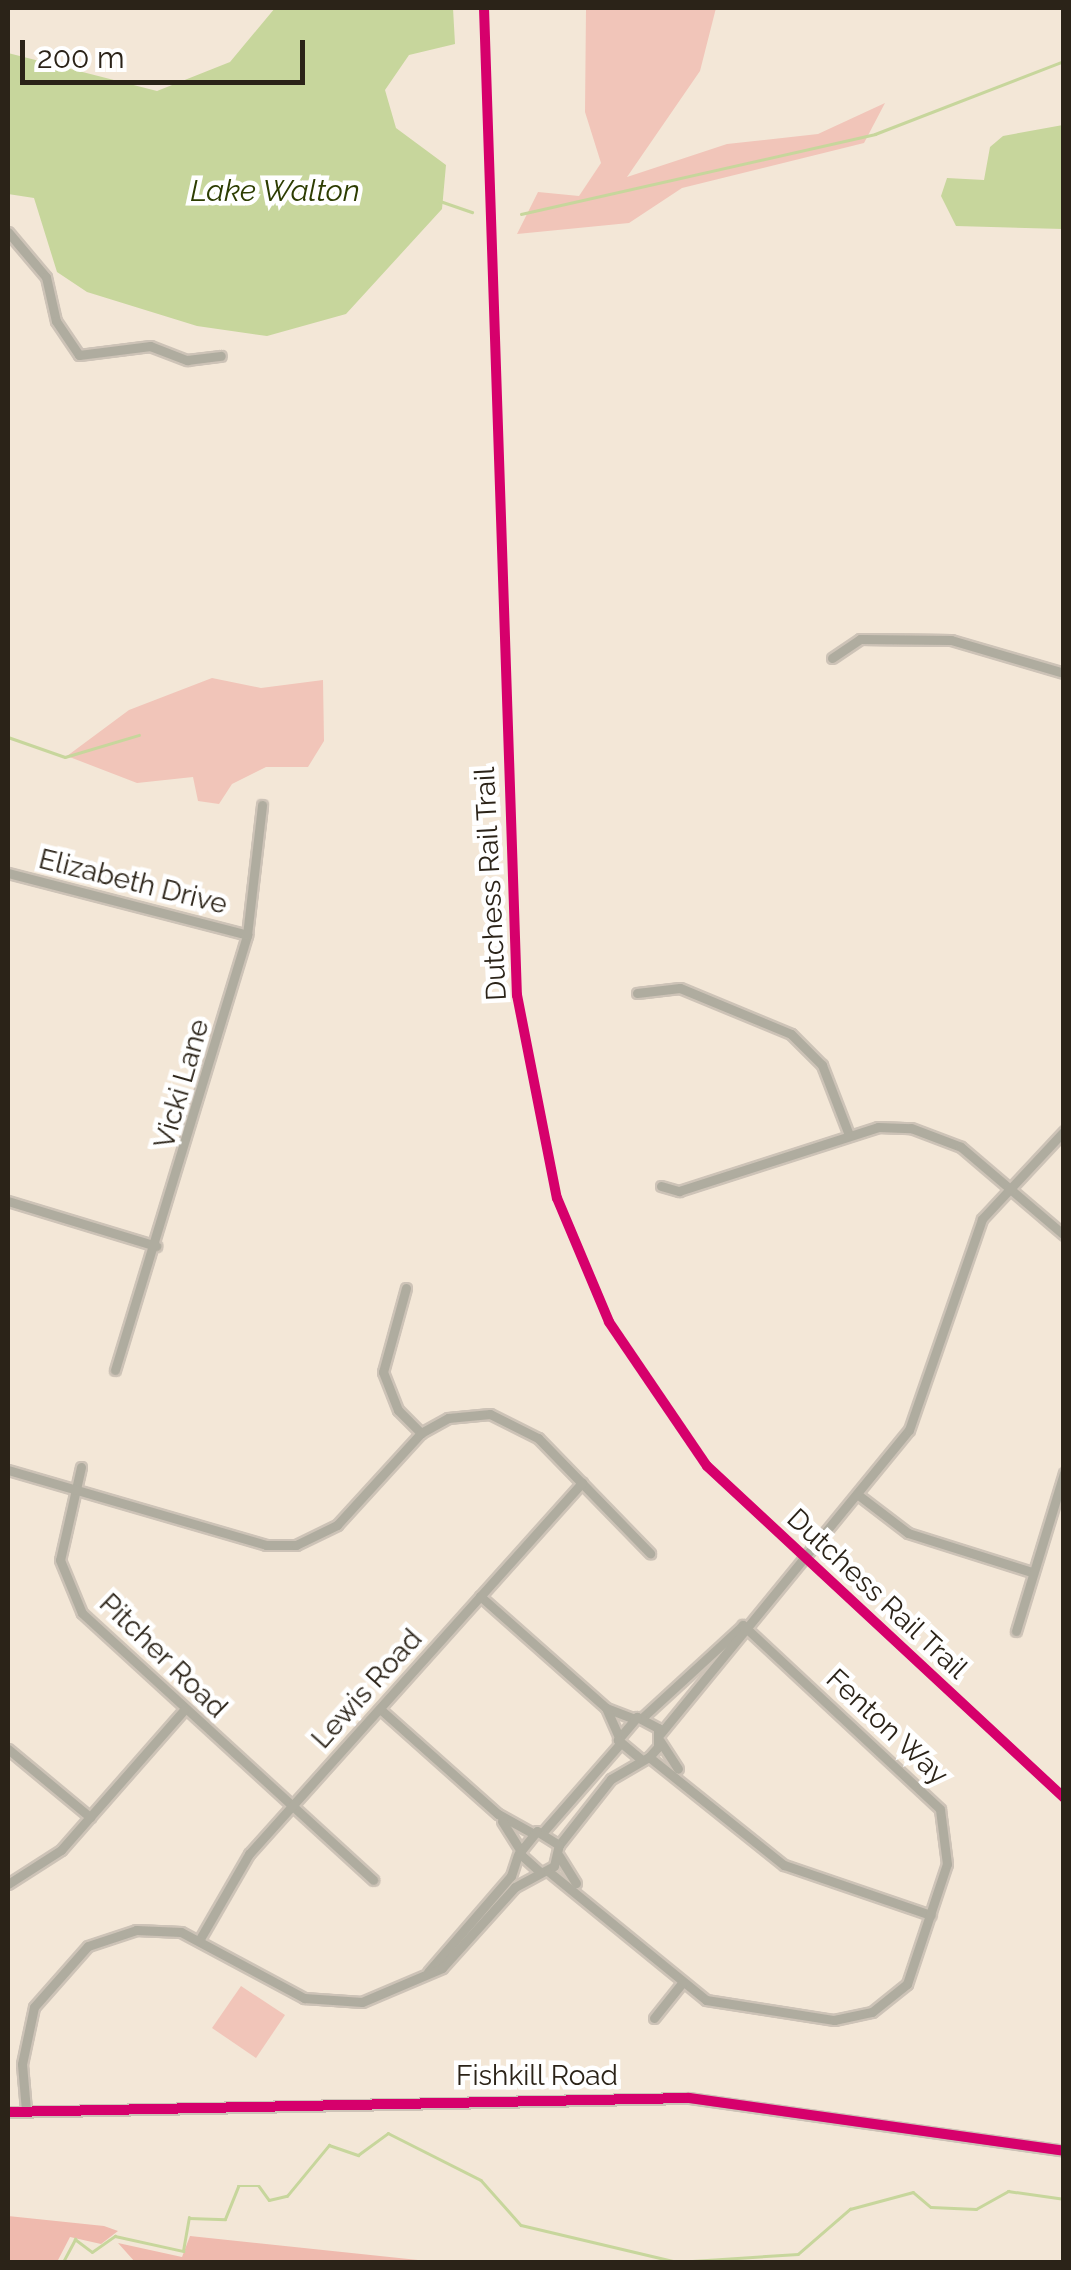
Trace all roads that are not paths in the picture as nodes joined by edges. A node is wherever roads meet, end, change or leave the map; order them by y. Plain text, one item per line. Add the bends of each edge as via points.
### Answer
1 (8, 232) edge
2 (221, 356) dead end
3 (832, 658) dead end
4 (1064, 673) edge
5 (262, 805) dead end
6 (8, 873) edge
7 (248, 934) junction
8 (638, 993) dead end
9 (1064, 1131) edge
10 (850, 1134) junction
11 (661, 1186) dead end
12 (1005, 1186) junction
13 (8, 1200) edge
14 (1064, 1236) edge
15 (156, 1246) junction
16 (406, 1288) dead end
17 (116, 1370) dead end
18 (421, 1433) junction
19 (81, 1467) dead end
20 (8, 1470) edge
21 (1064, 1474) edge
22 (582, 1483) junction
23 (74, 1490) junction
24 (857, 1494) junction
25 (650, 1553) dead end
26 (1032, 1572) junction
27 (480, 1596) junction
28 (743, 1625) junction
29 (1016, 1631) dead end
30 (606, 1708) junction
31 (184, 1710) junction
32 (380, 1710) junction
33 (638, 1718) junction
34 (660, 1738) junction
35 (619, 1740) junction
36 (8, 1749) edge
37 (645, 1758) junction
38 (689, 1782) junction
39 (292, 1804) junction
40 (498, 1814) junction
41 (90, 1817) junction
42 (537, 1832) junction
43 (519, 1851) junction
44 (559, 1851) junction
45 (544, 1871) junction
46 (374, 1880) dead end
47 (8, 1884) edge
48 (584, 1893) junction
49 (931, 1915) junction
50 (201, 1937) junction
51 (427, 1974) junction
52 (682, 1982) junction
53 (654, 2018) dead end
54 (26, 2110) junction
55 (8, 2112) edge
56 (1064, 2151) edge

1 - 2 street via 46,277 56,321 79,355 150,346 186,360
3 - 4 street via 860,639 951,640
5 - 7 street, Vicki Lane
6 - 7 street, Elizabeth Drive
7 - 15 street, Vicki Lane
8 - 10 street via 680,988 791,1034 822,1065
9 - 12 street
10 - 11 street via 678,1191
10 - 12 street via 878,1127 934,1134
12 - 14 street
12 - 24 street via 960,1266 909,1430
13 - 15 street
15 - 17 street, Vicki Lane
16 - 18 street via 383,1372 398,1410
18 - 22 street via 457,1416 503,1417
18 - 23 street via 337,1525 296,1544 266,1545
19 - 23 street, Pitcher Road
20 - 23 street
21 - 26 street
22 - 25 street
22 - 27 street, Lewis Road
23 - 31 street, Pitcher Road via 61,1533 68,1591
24 - 26 street via 908,1533
24 - 28 street
26 - 29 street
27 - 30 street
27 - 32 street, Lewis Road
28 - 33 street
28 - 34 street
28 - 49 street, Fenton Way via 934,1801 949,1836
30 - 33 street
30 - 35 street
31 - 39 street, Pitcher Road
31 - 41 street
32 - 39 street, Lewis Road
32 - 40 street
33 - 34 street
33 - 35 street
34 - 37 street
34 - 38 street
35 - 37 street
35 - 42 street
36 - 41 street
37 - 38 street
37 - 44 street via 612,1778
38 - 49 street via 784,1865
39 - 46 street, Pitcher Road via 330,1832
39 - 50 street, Lewis Road via 226,1888
40 - 42 street
40 - 43 street
41 - 47 street via 40,1869
42 - 43 street
42 - 44 street, Fenton Way
43 - 45 street, Fenton Way
43 - 51 street via 511,1876
44 - 45 street
44 - 48 street, Fenton Way
45 - 48 street, Fenton Way
45 - 51 street
48 - 52 street, Fenton Way
49 - 52 street, Fenton Way via 907,1984 854,2017 718,2002
50 - 51 street via 304,1998 362,2002
50 - 54 street via 136,1930 64,1963 25,2031
52 - 53 street
54 - 55 street, Fishkill Road
54 - 56 street, Fishkill Road via 689,2098

